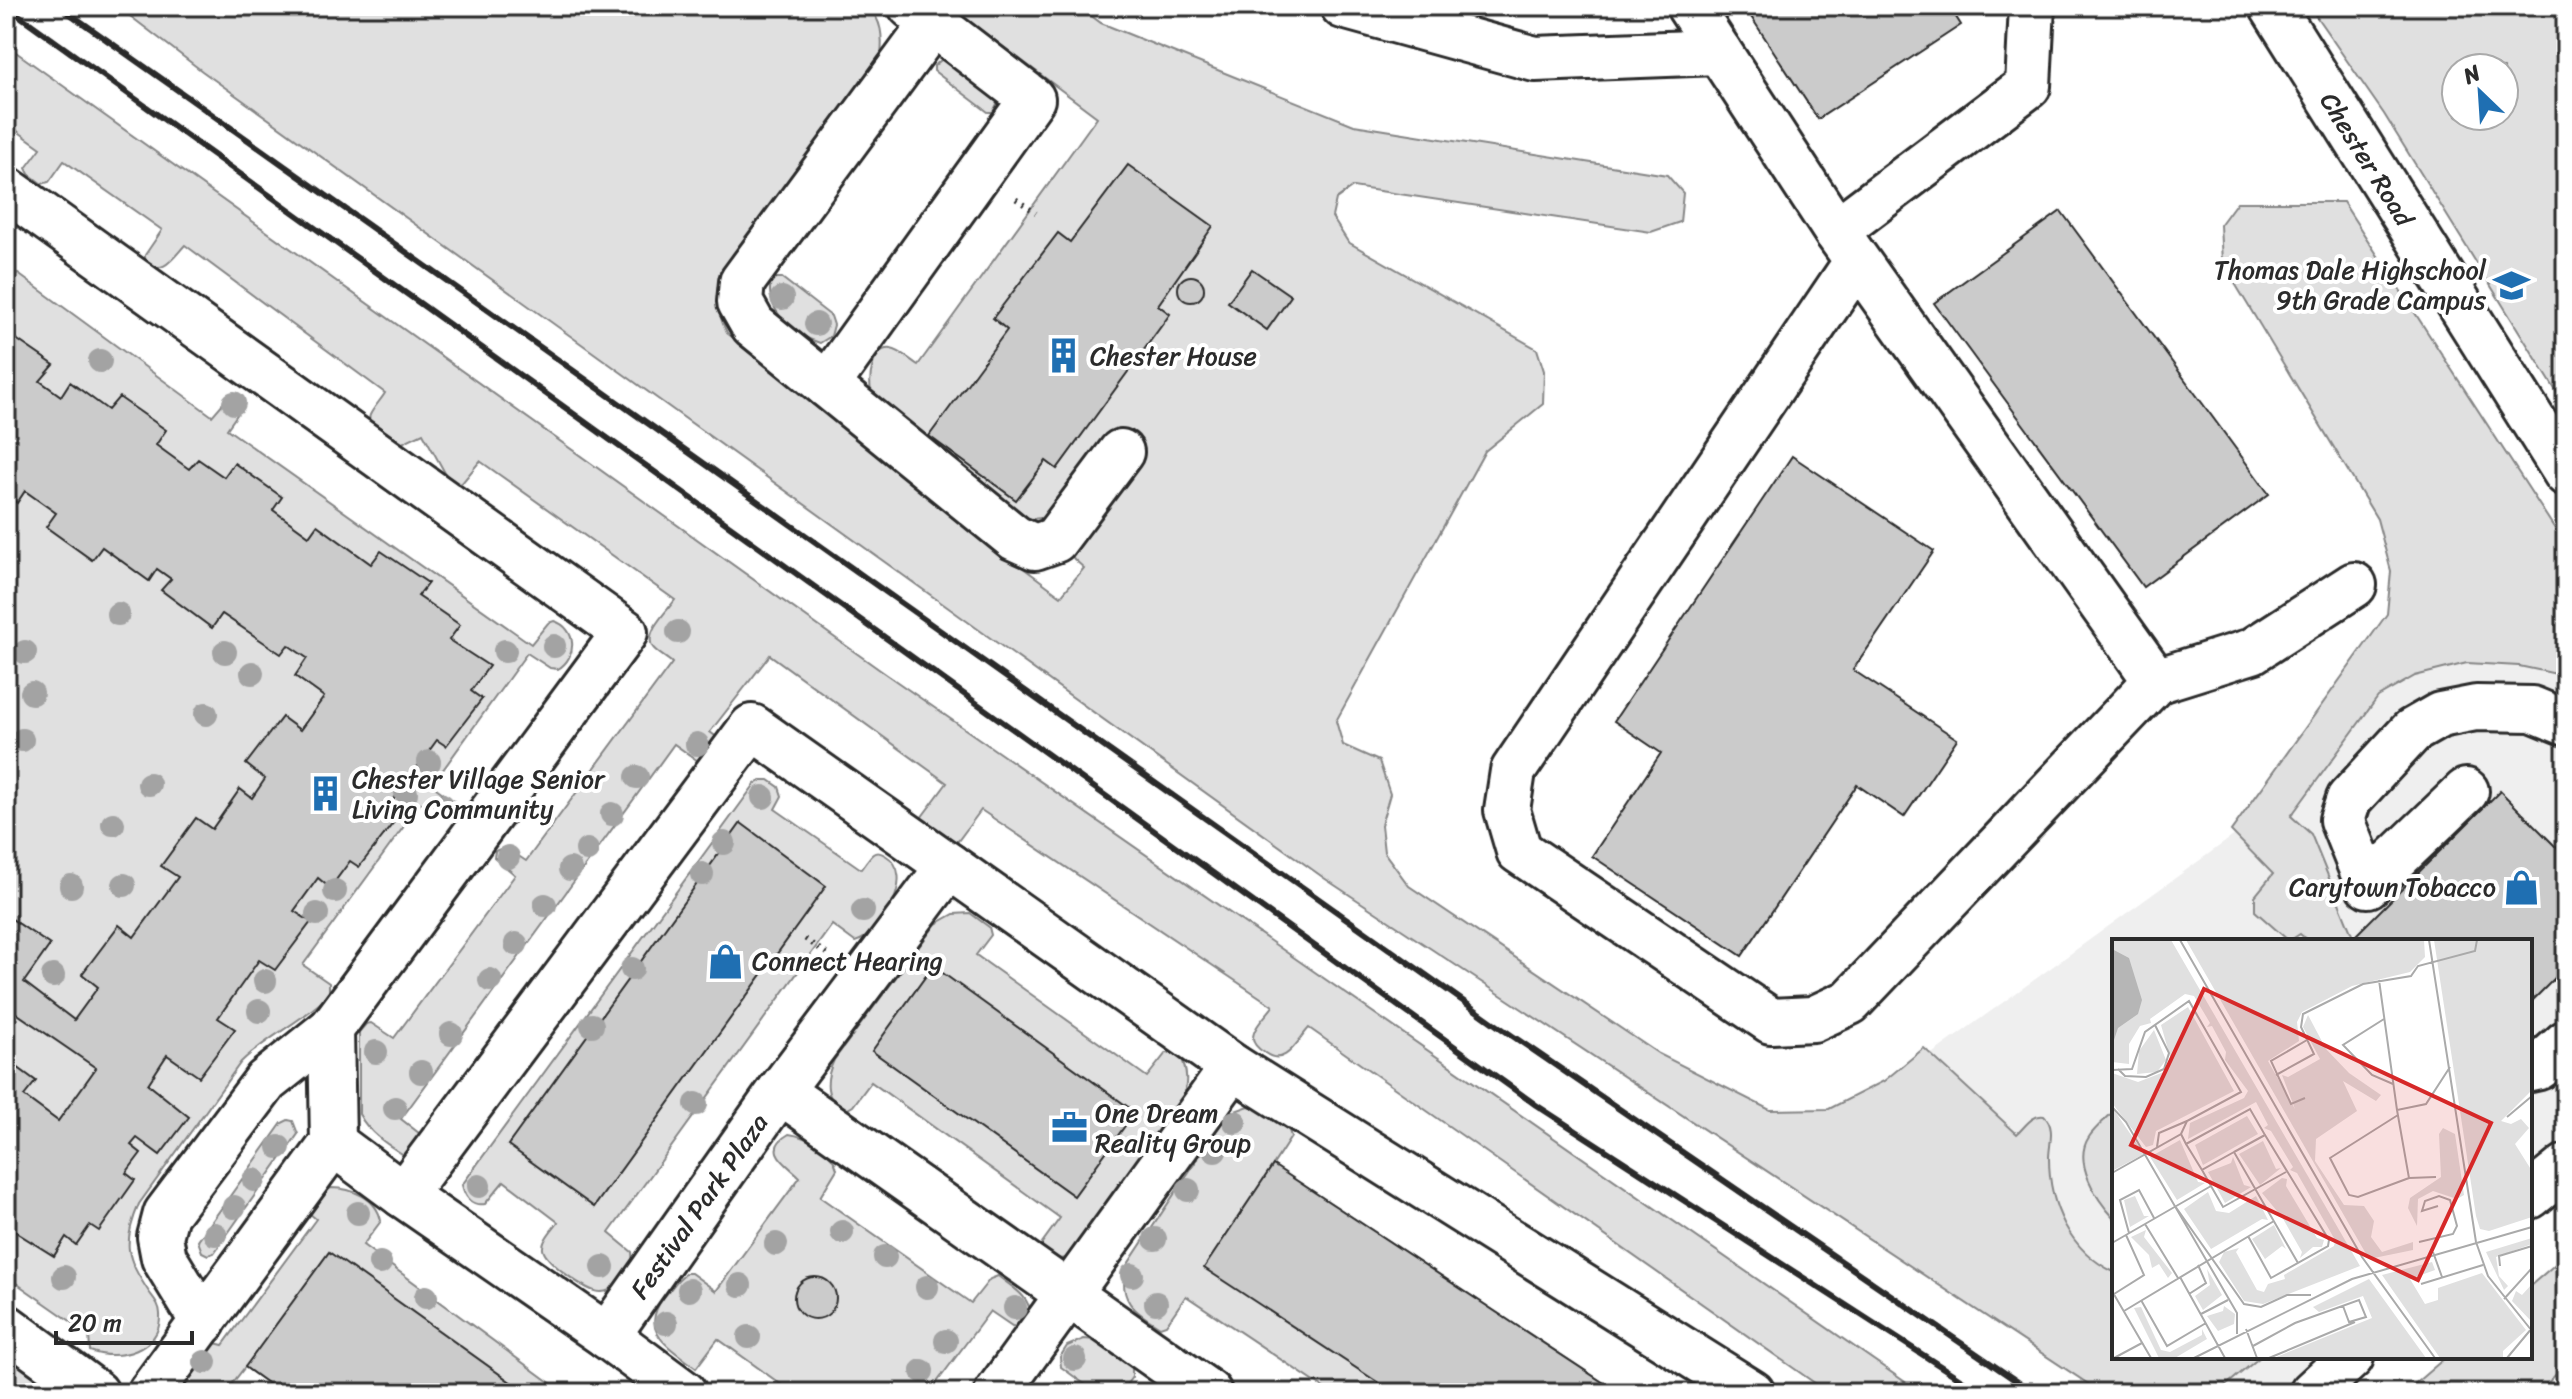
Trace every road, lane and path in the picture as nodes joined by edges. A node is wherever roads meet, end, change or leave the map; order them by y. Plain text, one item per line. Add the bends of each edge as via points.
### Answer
1 (1343, 6) edge
2 (1689, 6) edge
3 (2032, 6) edge
4 (2272, 6) edge
5 (922, 14) edge
6 (1719, 52) junction
7 (6, 189) edge
8 (1846, 246) junction
9 (827, 385) junction
10 (1121, 452) dead end
11 (2566, 473) edge
12 (2354, 585) dead end
13 (2156, 681) junction
14 (2566, 723) edge
15 (2466, 791) dead end
16 (949, 866) junction
17 (331, 1029) junction
18 (1233, 1067) junction
19 (780, 1091) junction
20 (333, 1143) junction
21 (2566, 1167) edge
22 (2532, 1194) edge
23 (403, 1195) junction
24 (1069, 1296) junction
25 (203, 1322) junction
26 (6, 1327) edge
27 (607, 1336) junction
28 (2349, 1359) edge
29 (96, 1393) edge
30 (150, 1393) edge
31 (684, 1393) edge
32 (997, 1393) edge
33 (1209, 1393) edge
34 (1752, 1393) edge
35 (2312, 1393) edge

1 - 6 street via 1535,59
2 - 6 street
3 - 8 street via 2028,86
4 - 11 street, Chester Road
5 - 9 street via 742,282 740,302 753,325
5 - 9 street via 1032,99
6 - 8 street
7 - 17 street via 625,632
8 - 13 street
8 - 13 street via 1513,771 1507,810 1519,851 1771,1021 1813,1019 1850,1002
9 - 10 street via 1015,538 1035,547 1055,540
12 - 13 street via 2252,651
14 - 15 street via 2532,709 2476,708 2440,715 2412,731 2349,799 2342,820 2368,885
16 - 18 street
16 - 19 street
16 - 23 street via 752,727
17 - 20 street
17 - 25 street via 266,1081 166,1214 160,1237 164,1258
18 - 24 street
18 - 34 street
19 - 24 street, Festival Park Plaza
19 - 27 street, Festival Park Plaza
20 - 23 street
20 - 25 street
21 - 22 street
23 - 27 street
24 - 32 street
24 - 33 street, Festival Park Plaza
25 - 30 street
26 - 29 street
27 - 31 street
28 - 35 street

